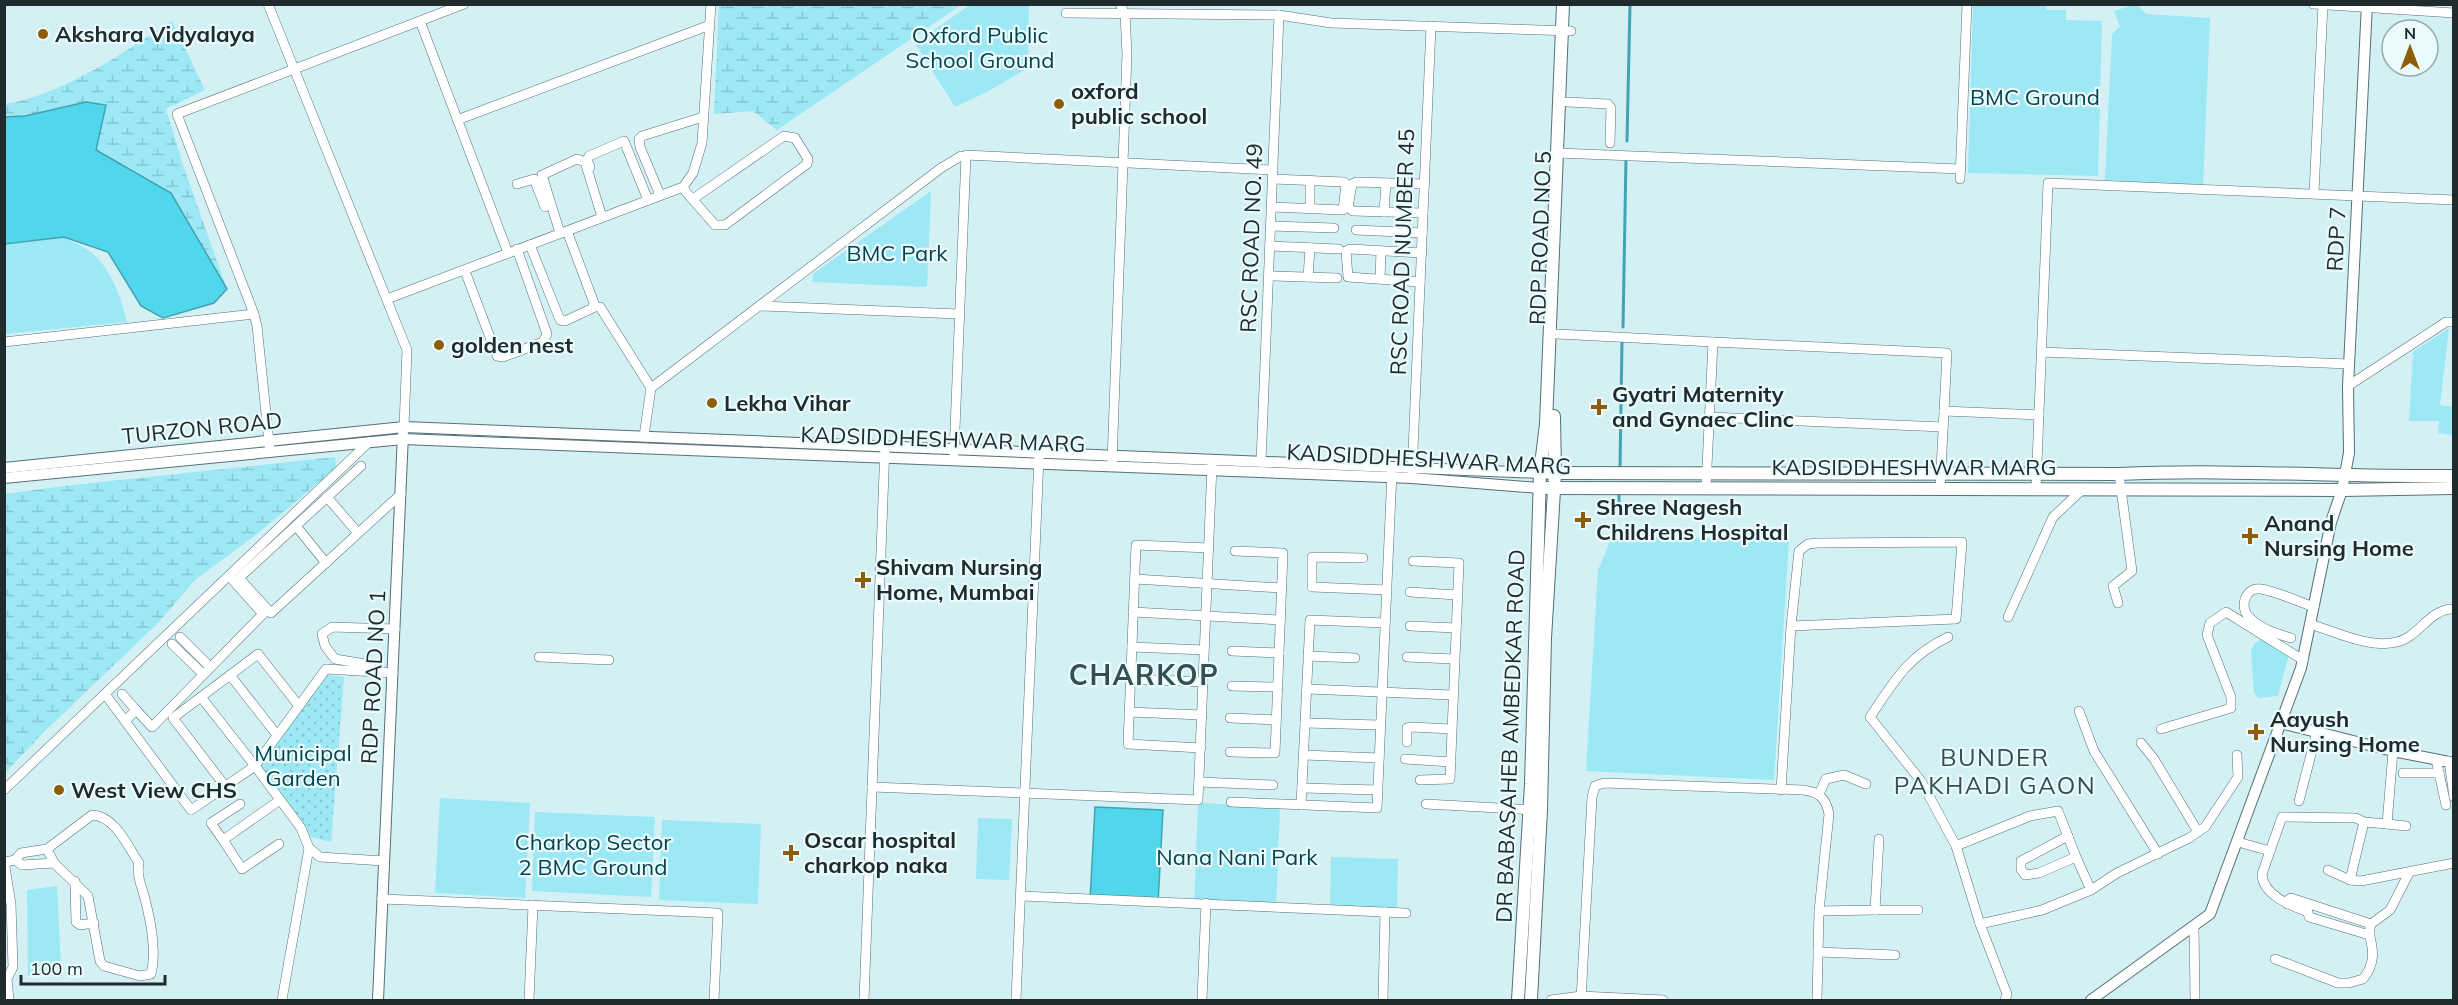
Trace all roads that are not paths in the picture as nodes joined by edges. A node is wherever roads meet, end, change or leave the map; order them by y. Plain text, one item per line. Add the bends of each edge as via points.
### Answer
1 (268, 4) edge
2 (464, 4) edge
3 (711, 4) edge
4 (1135, 4) edge
5 (1563, 4) edge
6 (1571, 4) edge
7 (1967, 4) edge
8 (2313, 4) edge
9 (2323, 5) edge
10 (2367, 7) edge
11 (1122, 9) edge
12 (1066, 13) dead end
13 (2454, 13) edge
14 (1279, 15) junction
15 (420, 21) junction
16 (710, 25) junction
17 (1431, 27) junction
18 (1567, 31) junction
19 (294, 70) junction
20 (1567, 102) junction
21 (703, 117) junction
22 (457, 120) junction
23 (1611, 142) dead end
24 (1561, 153) junction
25 (961, 156) dead end
26 (1123, 164) junction
27 (1961, 169) junction
28 (1273, 174) junction
29 (1960, 179) dead end
30 (1310, 180) junction
31 (1386, 183) junction
32 (517, 184) dead end
33 (1425, 184) junction
34 (682, 187) junction
35 (2314, 193) junction
36 (660, 195) junction
37 (2358, 195) junction
38 (693, 199) junction
39 (648, 200) junction
40 (2454, 200) edge
41 (1272, 207) junction
42 (1310, 208) junction
43 (1384, 212) junction
44 (1423, 213) junction
45 (605, 216) junction
46 (1271, 226) junction
47 (1334, 228) dead end
48 (1356, 230) dead end
49 (561, 233) junction
50 (1422, 233) junction
51 (530, 244) junction
52 (1270, 246) junction
53 (1310, 248) junction
54 (1339, 249) dead end
55 (512, 251) junction
56 (1381, 251) junction
57 (1422, 253) junction
58 (465, 271) junction
59 (1273, 276) dead end
60 (1308, 277) junction
61 (1337, 278) dead end
62 (1380, 279) junction
63 (1420, 282) junction
64 (387, 299) junction
65 (759, 306) junction
66 (600, 307) dead end
67 (959, 314) junction
68 (254, 315) junction
69 (2454, 322) edge
70 (1557, 334) junction
71 (4, 342) edge
72 (1713, 342) junction
73 (2041, 352) junction
74 (2349, 364) junction
75 (2348, 386) junction
76 (651, 388) junction
77 (1944, 411) junction
78 (2039, 415) junction
79 (1710, 417) junction
80 (404, 427) junction
81 (1943, 428) junction
82 (644, 436) junction
83 (403, 439) junction
84 (269, 440) junction
85 (369, 442) junction
86 (270, 452) junction
87 (885, 452) junction
88 (954, 455) junction
89 (1039, 458) junction
90 (1112, 461) junction
91 (1261, 462) junction
92 (1212, 465) junction
93 (361, 466) dead end
94 (4, 468) edge
95 (1392, 472) junction
96 (1707, 472) junction
97 (1940, 472) junction
98 (2037, 472) junction
99 (1413, 473) junction
100 (1540, 473) junction
101 (1555, 474) junction
102 (2119, 474) junction
103 (2346, 476) junction
104 (2454, 476) edge
105 (4, 478) edge
106 (1706, 487) junction
107 (1540, 488) junction
108 (1554, 488) junction
109 (2121, 488) junction
110 (2454, 488) edge
111 (1940, 489) junction
112 (2036, 489) junction
113 (2083, 489) junction
114 (2342, 490) junction
115 (401, 494) junction
116 (327, 497) junction
117 (296, 526) junction
118 (358, 533) junction
119 (1209, 548) junction
120 (1545, 549) junction
121 (1235, 551) dead end
122 (1363, 558) dead end
123 (1413, 561) dead end
124 (326, 563) junction
125 (229, 576) junction
126 (1135, 579) junction
127 (1207, 583) junction
128 (1282, 588) junction
129 (1387, 590) junction
130 (1410, 592) dead end
131 (1457, 595) junction
132 (2118, 603) dead end
133 (2314, 607) junction
134 (2454, 609) edge
135 (1133, 612) junction
136 (2008, 616) dead end
137 (1206, 617) junction
138 (2242, 617) junction
139 (1280, 620) junction
140 (1385, 623) junction
141 (2310, 624) junction
142 (1410, 626) dead end
143 (1791, 626) junction
144 (1456, 628) junction
145 (394, 629) junction
146 (1948, 637) dead end
147 (2291, 639) dead end
148 (1132, 647) junction
149 (1204, 650) junction
150 (1232, 651) dead end
151 (1279, 653) junction
152 (1308, 656) junction
153 (539, 657) dead end
154 (1407, 657) dead end
155 (1355, 658) dead end
156 (1454, 659) junction
157 (609, 660) dead end
158 (2303, 660) junction
159 (371, 665) dead end
160 (210, 667) junction
161 (393, 673) junction
162 (203, 674) junction
163 (230, 675) junction
164 (1131, 680) junction
165 (1203, 682) junction
166 (1232, 686) dead end
167 (1277, 687) junction
168 (1307, 689) junction
169 (1382, 691) junction
170 (105, 694) junction
171 (122, 694) dead end
172 (1452, 695) junction
173 (201, 697) junction
174 (299, 706) junction
175 (136, 710) junction
176 (2079, 711) dead end
177 (1130, 712) junction
178 (1202, 715) junction
179 (1230, 718) dead end
180 (1276, 720) junction
181 (125, 721) junction
182 (1305, 723) junction
183 (2281, 723) junction
184 (1380, 725) junction
185 (1451, 729) junction
186 (2161, 729) dead end
187 (2317, 732) junction
188 (277, 735) junction
189 (1407, 742) dead end
190 (2141, 743) dead end
191 (1200, 747) junction
192 (2393, 751) junction
193 (1230, 752) dead end
194 (1304, 755) junction
195 (2237, 755) dead end
196 (1379, 758) junction
197 (1406, 759) dead end
198 (2436, 759) junction
199 (1451, 762) junction
200 (2451, 762) edge
201 (255, 766) junction
202 (2403, 773) dead end
203 (2439, 773) junction
204 (1420, 780) dead end
205 (1199, 782) junction
206 (1866, 784) dead end
207 (1273, 785) dead end
208 (225, 786) junction
209 (872, 787) junction
210 (1302, 788) junction
211 (4, 789) edge
212 (1378, 790) junction
213 (1781, 790) junction
214 (1025, 793) junction
215 (1819, 794) junction
216 (2454, 797) edge
217 (280, 800) junction
218 (2299, 801) dead end
219 (1231, 802) dead end
220 (240, 804) dead end
221 (1426, 804) dead end
222 (1301, 805) junction
223 (2446, 806) dead end
224 (1535, 810) junction
225 (2364, 822) junction
226 (2387, 824) junction
227 (2406, 826) dead end
228 (2198, 832) junction
229 (2068, 836) junction
230 (1879, 839) dead end
231 (223, 840) junction
232 (2238, 842) junction
233 (279, 844) dead end
234 (1956, 846) junction
235 (309, 848) junction
236 (47, 849) junction
237 (2270, 851) junction
238 (2158, 854) junction
239 (2076, 858) junction
240 (8, 861) edge
241 (384, 861) junction
242 (54, 863) junction
243 (2454, 863) edge
244 (2328, 870) dead end
245 (2409, 873) junction
246 (2350, 880) junction
247 (75, 881) junction
248 (2091, 890) junction
249 (1021, 896) junction
250 (382, 899) junction
251 (1206, 903) junction
252 (533, 905) junction
253 (1875, 910) junction
254 (1918, 910) dead end
255 (1820, 911) junction
256 (1385, 912) junction
257 (1406, 913) dead end
258 (94, 923) junction
259 (1980, 924) junction
260 (2194, 927) junction
261 (2370, 929) junction
262 (1818, 952) junction
263 (1895, 955) dead end
264 (2275, 959) dead end
265 (6, 980) edge
266 (2006, 997) edge
267 (1581, 998) edge
268 (9, 1000) edge
269 (282, 1000) edge
270 (378, 1000) edge
271 (530, 1000) edge
272 (714, 1000) edge
273 (864, 1000) edge
274 (1017, 1000) edge
275 (1202, 1000) edge
276 (1383, 1000) edge
277 (1518, 1000) edge
278 (1531, 1000) edge
279 (1551, 1000) edge
280 (1660, 1000) edge
281 (1817, 1000) edge
282 (2015, 1000) edge
283 (2091, 1000) edge
284 (2195, 1000) edge

1 - 19 street
2 - 15 street
3 - 16 street
4 - 11 street
5 - 18 main road, RDP ROAD NO 5
6 - 18 main road, RDP ROAD NO 5
7 - 27 street
8 - 9 street
9 - 10 street
9 - 35 street
10 - 13 street
10 - 37 street, RDP 7
11 - 12 street
11 - 14 street
11 - 26 street via 1127,54
14 - 17 street via 1331,23
14 - 28 street, RSC ROAD NO. 49
15 - 19 street
15 - 22 street
16 - 21 street
16 - 22 street
17 - 18 street
17 - 33 street, RSC ROAD NUMBER 45
18 - 20 main road, RDP ROAD NO 5
18 - 24 main road, RDP ROAD NO 5
19 - 64 street
19 - 68 street via 177,114
20 - 23 street via 1608,104
20 - 24 main road, RDP ROAD NO 5
21 - 34 street via 702,143 693,173
21 - 36 street via 639,139
22 - 55 street
24 - 27 street
24 - 70 main road, RDP ROAD NO 5
24 - 100 main road, RDP ROAD NO 5
25 - 65 street
26 - 28 street
26 - 67 street via 966,155
26 - 90 street
27 - 29 street
28 - 30 street
28 - 41 street, RSC ROAD NO. 49
30 - 42 street
30 - 42 street via 1346,184 1343,210
31 - 33 street
31 - 43 street
31 - 43 street via 1352,184 1348,207 1353,211
32 - 49 street via 536,180
33 - 44 street, RSC ROAD NUMBER 45
34 - 36 street
34 - 38 street
35 - 37 street
35 - 73 street via 2048,183
36 - 39 street
37 - 40 street
37 - 74 street, RDP 7
38 - 38 street via 715,225 724,225 807,165 808,159 795,138 783,136
39 - 45 street
39 - 45 street via 627,144 622,141 587,158
41 - 42 street
41 - 46 street, RSC ROAD NO. 49
43 - 44 street
44 - 50 street, RSC ROAD NUMBER 45
45 - 49 street
45 - 49 street via 585,162 577,159 542,175
46 - 47 street
46 - 52 street, RSC ROAD NO. 49
48 - 50 street
49 - 51 street
49 - 51 street via 594,303 592,308 566,321 560,320
50 - 57 street, RSC ROAD NUMBER 45
51 - 55 street
52 - 53 street
52 - 91 street, RSC ROAD NO. 49
53 - 54 street
53 - 60 street
55 - 58 street
55 - 58 street via 547,334 543,342 497,356
56 - 57 street
56 - 62 street
56 - 62 street via 1346,251 1348,277
57 - 63 street, RSC ROAD NUMBER 45
58 - 64 street
59 - 60 street
60 - 61 street
62 - 63 street
63 - 99 street, RSC ROAD NUMBER 45
64 - 80 street via 407,350
65 - 67 street
65 - 76 street
66 - 76 street
67 - 88 street
68 - 71 street
68 - 84 street
69 - 75 street via 2446,322
70 - 72 street
70 - 101 main road, RDP ROAD NO 5
72 - 77 street via 1947,353
72 - 79 street
73 - 74 street
73 - 78 street
74 - 75 street, RDP 7
75 - 103 street, RDP 7
76 - 82 street
77 - 78 street
77 - 81 street
78 - 98 street
79 - 81 street
79 - 96 street
80 - 82 street, KADSIDDHESHWAR MARG
80 - 83 street, RDP ROAD NO 1
80 - 84 street, TURZON ROAD
81 - 97 street
82 - 87 street, KADSIDDHESHWAR MARG
83 - 85 street, TURZON ROAD
83 - 87 street, KADSIDDHESHWAR MARG
83 - 115 street, RDP ROAD NO 1
84 - 86 street
84 - 94 street, TURZON ROAD
85 - 86 street, TURZON ROAD
85 - 125 street
86 - 105 street, TURZON ROAD
87 - 88 street, KADSIDDHESHWAR MARG
87 - 209 street
88 - 89 street, KADSIDDHESHWAR MARG
89 - 90 street, KADSIDDHESHWAR MARG
89 - 214 street
90 - 92 street, KADSIDDHESHWAR MARG
91 - 92 street, KADSIDDHESHWAR MARG
91 - 95 street, KADSIDDHESHWAR MARG
92 - 95 street, KADSIDDHESHWAR MARG
92 - 119 street
93 - 116 street
95 - 99 street, KADSIDDHESHWAR MARG
95 - 129 street
96 - 97 main road, KADSIDDHESHWAR MARG
96 - 101 main road, KADSIDDHESHWAR MARG
96 - 106 street
97 - 98 main road, KADSIDDHESHWAR MARG
97 - 111 street
98 - 102 main road, KADSIDDHESHWAR MARG
98 - 112 street
99 - 100 street, KADSIDDHESHWAR MARG
99 - 107 street, KADSIDDHESHWAR MARG
100 - 101 main road, KADSIDDHESHWAR MARG
100 - 107 main road, DR BABASAHEB AMBEDKAR ROAD
101 - 108 main road, DR BABASAHEB AMBEDKAR ROAD
102 - 103 main road, KADSIDDHESHWAR MARG via 2180,471
102 - 109 street
103 - 104 main road, KADSIDDHESHWAR MARG
103 - 114 street, RDP 7
106 - 108 main road, KADSIDDHESHWAR MARG
106 - 111 main road, KADSIDDHESHWAR MARG
107 - 108 main road, KADSIDDHESHWAR MARG
107 - 120 main road, DR BABASAHEB AMBEDKAR ROAD
108 - 120 main road, DR BABASAHEB AMBEDKAR ROAD
109 - 113 main road, KADSIDDHESHWAR MARG
109 - 114 main road, KADSIDDHESHWAR MARG
109 - 132 street via 2132,571 2113,585
110 - 114 main road, KADSIDDHESHWAR MARG
111 - 112 main road, KADSIDDHESHWAR MARG
112 - 113 main road, KADSIDDHESHWAR MARG
113 - 136 street via 2053,517
114 - 133 street, RDP 7 via 2331,522
115 - 118 street
115 - 145 street, RDP ROAD NO 1
116 - 117 street
116 - 118 street
117 - 124 street
117 - 124 street via 239,578 271,613
118 - 124 street
119 - 126 street via 1136,545
119 - 127 street
120 - 224 main road, DR BABASAHEB AMBEDKAR ROAD
121 - 128 street via 1283,553
122 - 129 street via 1312,556 1311,587
123 - 131 street via 1459,563
125 - 160 street via 263,614
125 - 170 street
126 - 127 street
126 - 135 street
127 - 128 street
127 - 137 street
128 - 139 street
129 - 140 street
130 - 131 street
131 - 144 street
133 - 138 street via 2260,589 2245,597
133 - 141 street, RDP 7
134 - 141 street via 2437,614 2396,643 2372,643
135 - 137 street
135 - 148 street
137 - 139 street
137 - 149 street
138 - 147 street
138 - 158 street
138 - 186 street via 2226,612 2210,623 2207,635 2231,697 2231,708
139 - 151 street
140 - 152 street via 1310,620
140 - 169 street
141 - 158 street, RDP 7
142 - 144 street
143 - 143 street via 1797,558 1808,544 1962,542 1956,619
143 - 213 street
144 - 156 street
145 - 159 street via 332,627 322,634 335,659
145 - 161 street, RDP ROAD NO 1
146 - 234 street via 1925,648 1901,671 1870,717 1921,782
148 - 149 street
148 - 164 street
149 - 165 street
150 - 151 street
151 - 167 street
152 - 155 street
152 - 168 street
153 - 157 street
154 - 156 street
156 - 172 street
158 - 183 street, RDP 7
160 - 162 street
160 - 162 street via 176,640
161 - 174 street via 326,669
161 - 241 street, RDP ROAD NO 1
162 - 175 street via 152,727
163 - 173 street
163 - 174 street via 258,654
163 - 188 street
164 - 165 street
164 - 177 street
165 - 178 street
166 - 167 street
167 - 180 street
168 - 169 street
168 - 182 street
169 - 172 street
169 - 184 street
170 - 181 street
170 - 211 street
171 - 175 street
172 - 185 street
173 - 201 street
173 - 208 street via 173,718
174 - 188 street
175 - 181 street
176 - 238 street via 2094,751
177 - 178 street
177 - 191 street via 1128,744
178 - 191 street
179 - 180 street
180 - 193 street via 1275,753
181 - 208 street via 191,810
182 - 184 street
182 - 194 street
183 - 187 street
183 - 232 street, RDP 7
184 - 196 street
185 - 189 street via 1407,728
185 - 199 street
187 - 192 street
187 - 218 street
188 - 201 street
190 - 228 street
191 - 205 street
192 - 198 street
192 - 226 street
194 - 196 street
194 - 210 street
195 - 228 street via 2238,777
196 - 212 street
197 - 199 street
198 - 200 street
198 - 203 street
199 - 204 street via 1449,780
200 - 216 street
201 - 208 street
201 - 217 street
202 - 203 street
203 - 223 street
205 - 207 street
205 - 214 street via 1198,800
206 - 215 street via 1844,775 1826,779
209 - 214 street
209 - 273 street
210 - 212 street
210 - 222 street
212 - 222 street via 1377,808
213 - 215 street
213 - 267 street via 1604,783 1595,786
214 - 249 street
215 - 255 street via 1829,814
217 - 231 street
217 - 235 street via 301,828
219 - 222 street
220 - 231 street via 211,823
221 - 224 street
224 - 277 main road, DR BABASAHEB AMBEDKAR ROAD
224 - 278 main road, DR BABASAHEB AMBEDKAR ROAD
225 - 226 street
225 - 237 street via 2356,818 2285,816 2280,820
225 - 246 street
226 - 227 street
228 - 238 street
229 - 234 street via 2058,811 2030,816
229 - 239 street
229 - 239 street via 2021,861 2021,868 2025,875 2039,873
230 - 253 street
231 - 233 street via 242,869
232 - 237 street
232 - 260 street, RDP 7 via 2210,914
234 - 259 street
235 - 241 street via 320,858
235 - 269 street
236 - 240 street via 21,853
236 - 242 street
236 - 258 street via 92,815 110,821 139,863 137,870 154,951 151,974 140,976 104,966
237 - 261 street via 2262,880 2287,904 2292,897
238 - 248 street
239 - 248 street
240 - 242 street via 22,865
240 - 265 street via 13,967
241 - 250 street, RDP ROAD NO 1
242 - 247 street
243 - 245 street
244 - 246 street
245 - 246 street
245 - 261 street via 2390,910
247 - 258 street via 88,896
247 - 258 street via 76,922
248 - 259 street via 2042,909
249 - 251 street
249 - 274 street
250 - 252 street
250 - 270 street, RDP ROAD NO 1
251 - 256 street
251 - 275 street
252 - 271 street
252 - 272 street via 718,913
253 - 254 street
253 - 255 street
255 - 262 street
256 - 257 street
256 - 276 street
259 - 266 street
260 - 283 street, RDP 7
260 - 284 street
261 - 264 street via 2372,963 2363,978 2349,983 2338,983
262 - 263 street
262 - 281 street
265 - 268 street
266 - 282 street
267 - 279 street
267 - 280 street

